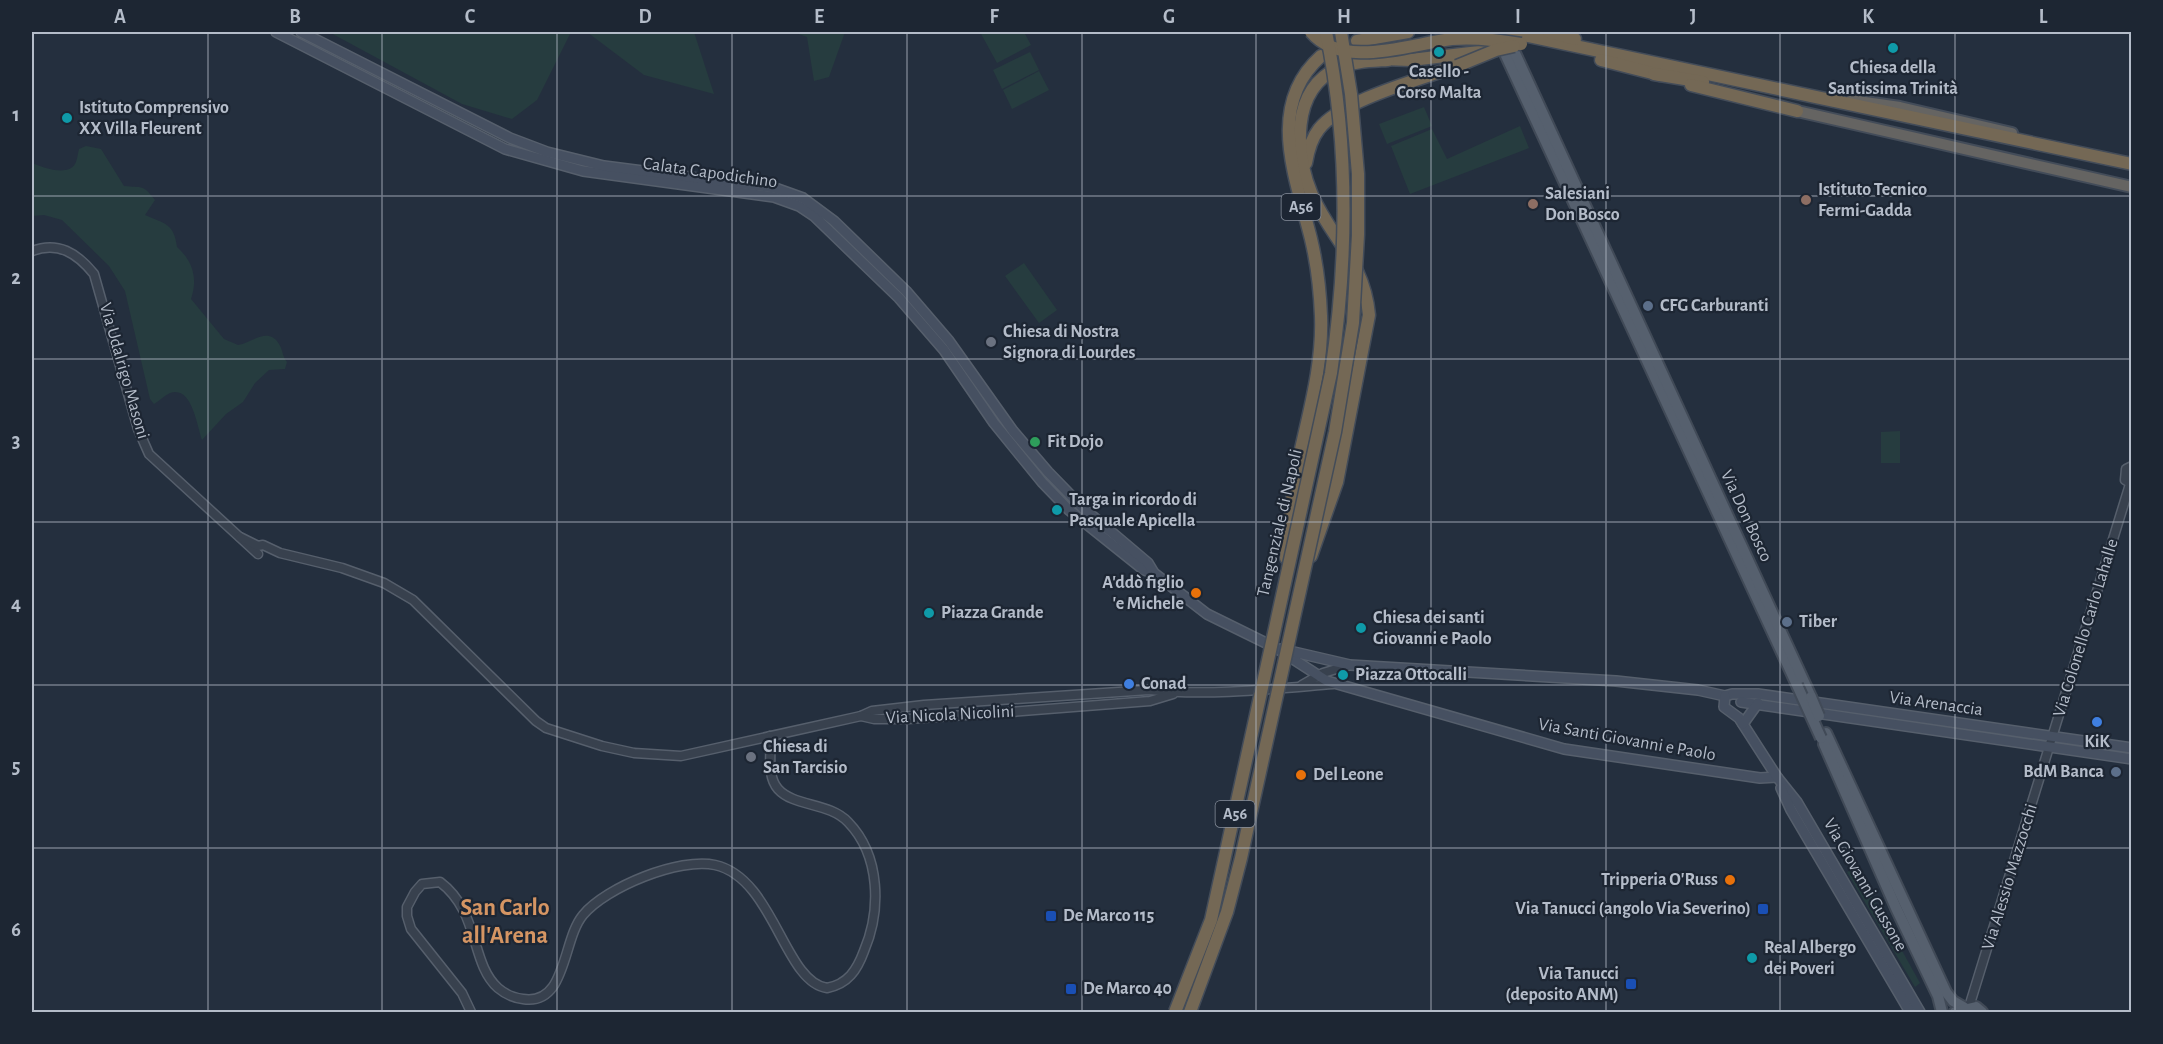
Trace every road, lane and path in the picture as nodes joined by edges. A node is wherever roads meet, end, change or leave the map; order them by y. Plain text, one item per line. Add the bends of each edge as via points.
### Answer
1 (276, 32) edge
2 (301, 32) edge
3 (1311, 32) edge
4 (1326, 32) edge
5 (1341, 32) edge
6 (1408, 32) edge
7 (1495, 32) edge
8 (1507, 32) edge
9 (1549, 32) edge
10 (1357, 41) dead end
11 (1521, 44) junction
12 (1496, 50) junction
13 (1348, 53) junction
14 (1320, 56) dead end
15 (1388, 60) junction
16 (1654, 69) junction
17 (1797, 111) joint
18 (510, 138) junction
19 (505, 149) junction
20 (2132, 163) edge
21 (2132, 171) edge
22 (633, 174) junction
23 (1308, 182) junction
24 (2132, 187) edge
25 (32, 250) edge
26 (1612, 276) junction
27 (2132, 466) edge
28 (2131, 484) edge
29 (1300, 585) junction
30 (1279, 610) junction
31 (1276, 648) junction
32 (1350, 665) junction
33 (1794, 670) junction
34 (1316, 676) junction
35 (1335, 683) junction
36 (1296, 688) junction
37 (1149, 690) junction
38 (1178, 693) junction
39 (1725, 696) junction
40 (1150, 701) junction
41 (1758, 704) junction
42 (903, 707) junction
43 (1739, 709) junction
44 (861, 716) junction
45 (901, 718) junction
46 (770, 735) junction
47 (1824, 735) junction
48 (2052, 741) junction
49 (2132, 748) edge
50 (2132, 759) edge
51 (1777, 777) junction
52 (1834, 874) junction
53 (1963, 1009) edge
54 (471, 1012) edge
55 (1175, 1012) edge
56 (1190, 1012) edge
57 (1910, 1012) edge
58 (1920, 1012) edge
59 (1942, 1012) edge
60 (1982, 1012) edge

1 - 19 main road, Calata Capodichino
2 - 18 main road, Calata Capodichino
3 - 13 highway, bridge via 1330,47
4 - 30 highway, Tangenziale di Napoli, bridge via 1341,143 1341,287 1328,391
5 - 29 highway, Tangenziale di Napoli, bridge via 1351,94 1358,209 1353,323 1337,422
6 - 10 highway
7 - 26 main road, Via Don Bosco
8 - 16 highway
8 - 26 main road, Via Don Bosco
9 - 16 highway
11 - 12 highway, bridge
11 - 13 highway, bridge via 1453,39
11 - 16 highway
12 - 15 highway, bridge
12 - 23 highway, bridge via 1363,101 1323,123 1308,151
13 - 15 highway, bridge
14 - 30 highway, A56, bridge via 1300,79 1290,118 1292,173 1314,256 1321,339 1294,489
15 - 23 highway, bridge via 1337,69 1309,96 1300,127
16 - 17 highway via 1713,92
16 - 20 highway via 1798,94
16 - 21 highway
17 - 24 highway
18 - 19 main road
18 - 22 main road, Calata Capodichino via 547,152
19 - 22 main road, Calata Capodichino via 583,171
22 - 31 main road, Calata Capodichino via 775,192 814,216 902,295 971,380 1024,462 1069,510 1144,570 1154,573 1220,623
23 - 29 highway, bridge via 1355,266 1369,315 1337,482
25 - 46 street, Via Udalrigo Masoni via 44,246 60,248 94,274 148,453 240,537 262,550 364,574 413,600 504,692 546,728 602,746 672,756
26 - 33 main road, Via Don Bosco
27 - 28 street, Via Colonello Carlo Lahalle via 2124,475
28 - 48 street, Via Colonello Carlo Lahalle
29 - 56 highway, Tangenziale di Napoli, bridge via 1227,912
30 - 55 highway, Tangenziale di Napoli / A56, bridge via 1210,920
31 - 32 main road, Calata Capodichino
31 - 34 main road, Calata Capodichino
32 - 34 street, Via Nicola Nicolini
32 - 39 main road via 1616,681
33 - 47 main road, Via Don Bosco, bridge via 1811,697
33 - 47 main road, Via Don Bosco, bridge via 1797,685
34 - 35 main road, Calata Capodichino
34 - 36 street, Via Nicola Nicolini
35 - 36 street, Via Nicola Nicolini
35 - 51 main road, Via Santi Giovanni e Paolo via 1564,749 1760,778
36 - 38 street, Via Nicola Nicolini
37 - 38 street, Via Nicola Nicolini
37 - 40 street
37 - 42 street, Via Nicola Nicolini
38 - 40 street, Via Nicola Nicolini
39 - 43 main road
39 - 43 main road, Via Giovanni Gussone via 1724,707
40 - 45 street, Via Nicola Nicolini
41 - 43 main road
41 - 43 main road, Via Arenaccia
41 - 48 main road, Via Arenaccia
42 - 44 street, Via Nicola Nicolini
42 - 45 street via 897,712
43 - 48 main road, Via Arenaccia via 1758,693
43 - 51 main road, Via Giovanni Gussone
44 - 45 street, Via Nicola Nicolini
44 - 46 street
46 - 54 street via 771,772 777,788 793,798 834,811 848,822 868,856 875,886 874,922 861,960 848,980 827,988 810,982 753,892 734,872 694,862 668,867 597,901 574,927 556,982 546,996 516,998 498,987 491,977 466,913 452,891 440,882 422,884 407,907 411,929 462,993
47 - 53 main road, Via Don Bosco via 1946,992
47 - 59 main road, Via Don Bosco
48 - 49 main road, Via Arenaccia
48 - 50 main road, Via Arenaccia
48 - 53 street, Via Alessio Mazzocchi
51 - 52 main road, Via Giovanni Gussone via 1791,810
52 - 57 main road, Via Giovanni Gussone
52 - 58 main road, Via Giovanni Gussone
53 - 60 main road via 1976,1007

